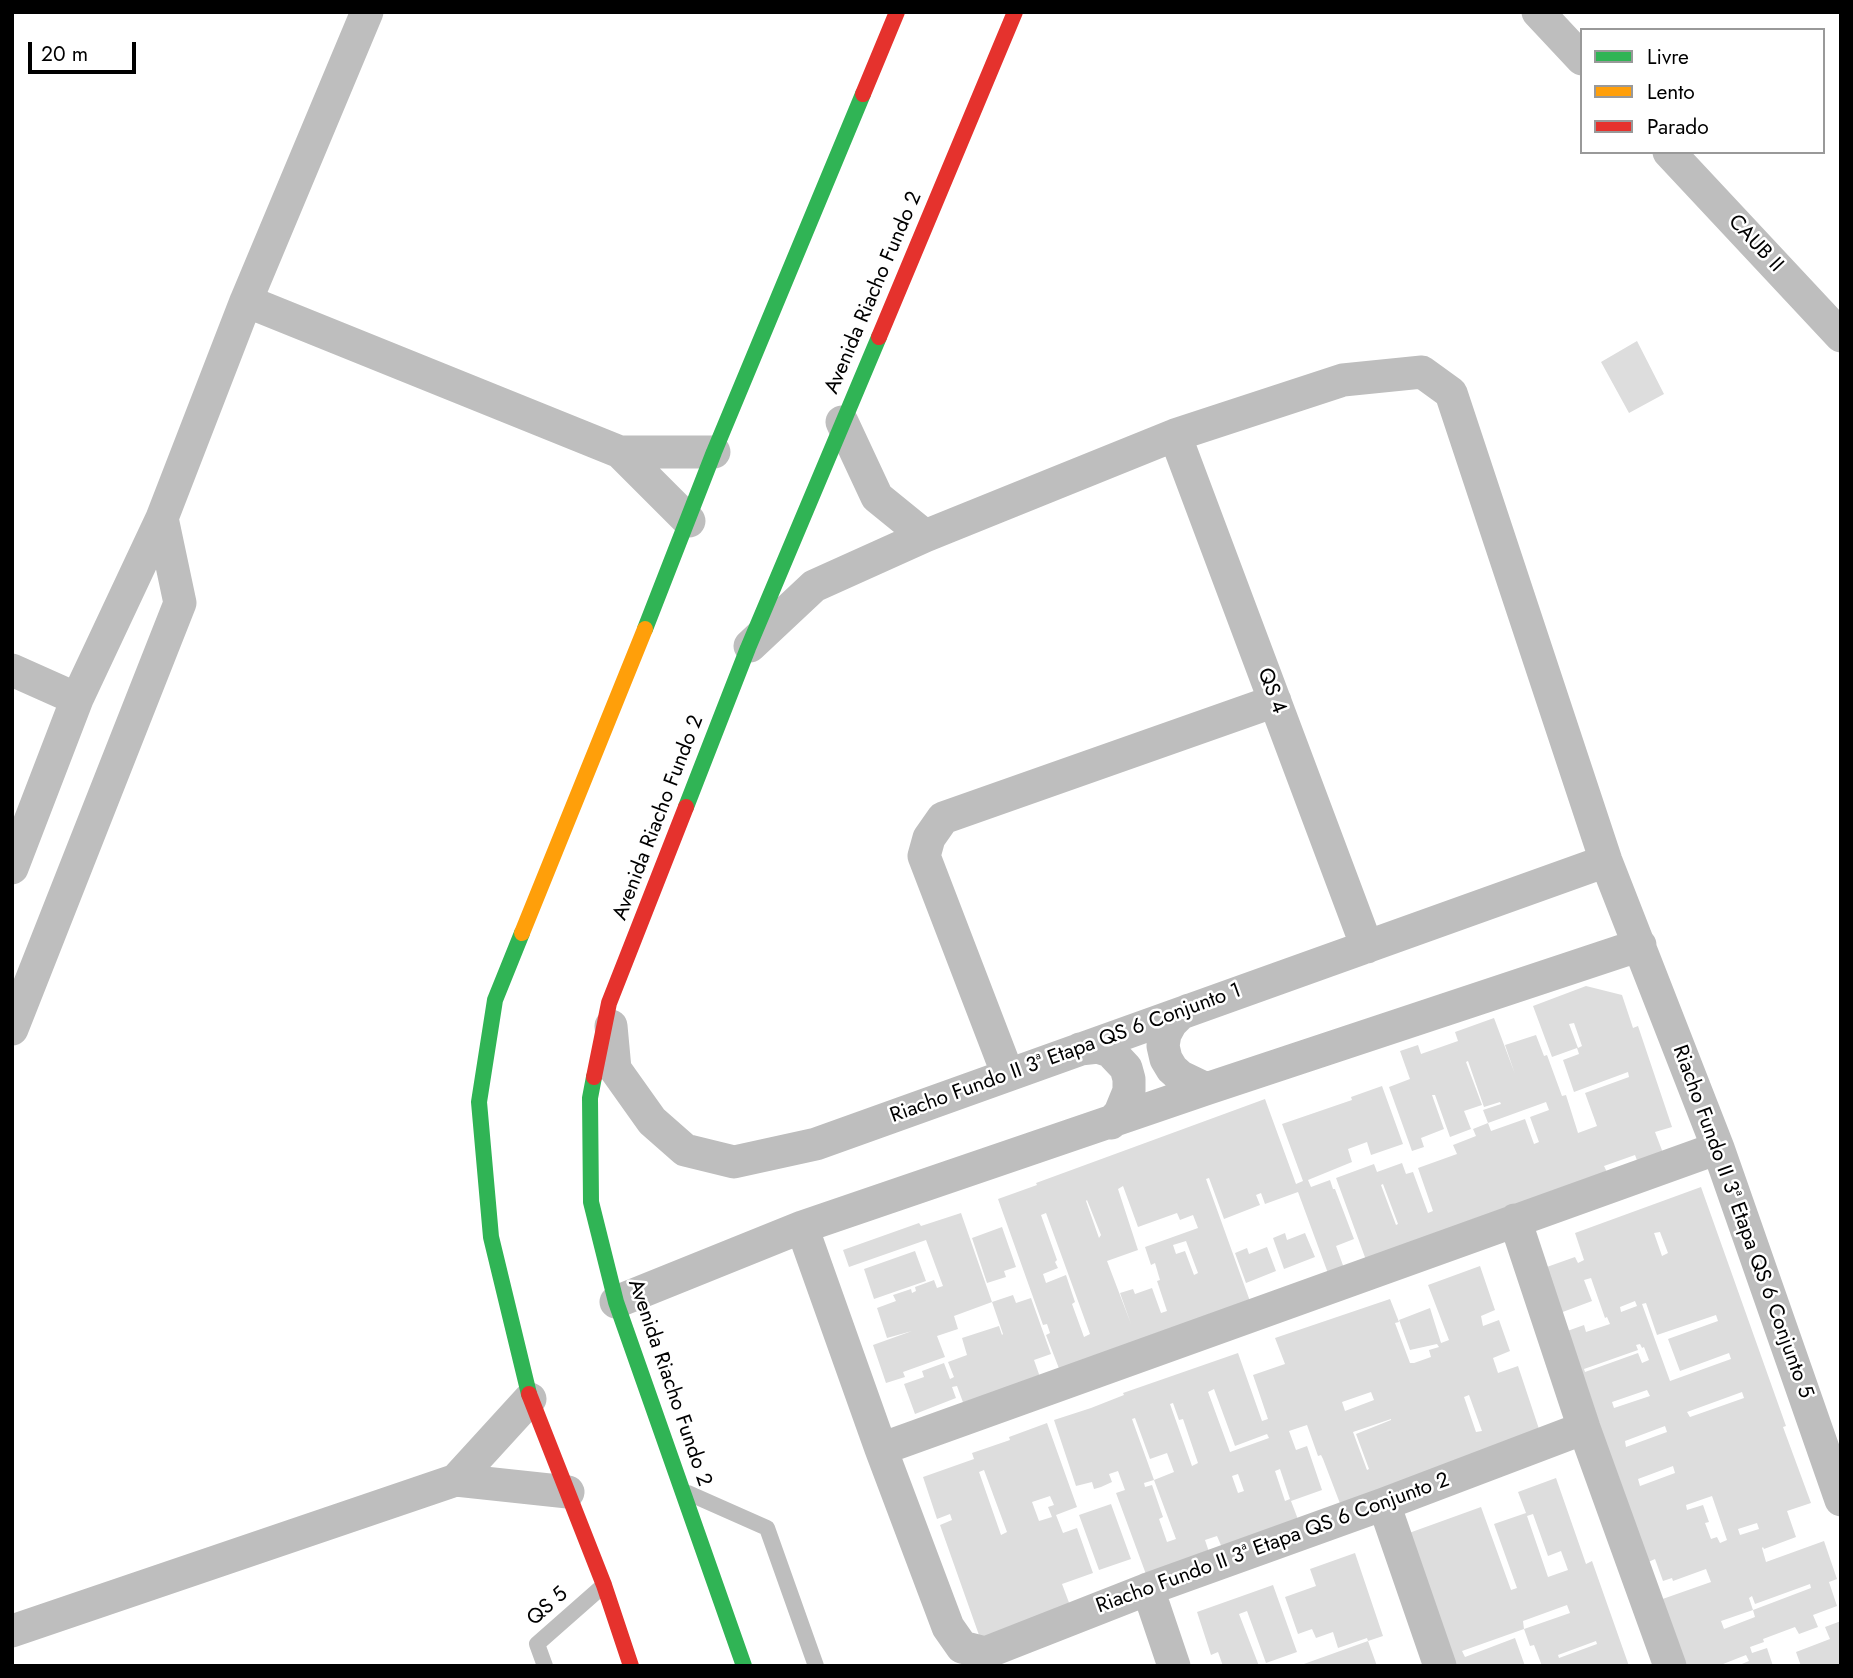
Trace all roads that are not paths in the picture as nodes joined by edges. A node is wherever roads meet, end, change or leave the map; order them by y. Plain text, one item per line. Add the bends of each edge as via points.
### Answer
1 (367, 12) edge
2 (897, 12) edge
3 (1015, 12) edge
4 (1538, 12) edge
5 (1580, 57) edge
6 (1671, 154) edge
7 (246, 301) junction
8 (1841, 336) edge
9 (842, 422) junction
10 (1175, 435) junction
11 (620, 452) junction
12 (714, 452) junction
13 (162, 518) junction
14 (689, 521) junction
15 (925, 536) junction
16 (748, 648) junction
17 (12, 670) edge
18 (77, 699) junction
19 (1275, 701) junction
20 (1606, 862) junction
21 (12, 868) edge
22 (1640, 945) junction
23 (1367, 947) junction
24 (609, 1003) junction
25 (1191, 1009) junction
26 (12, 1029) edge
27 (1075, 1051) junction
28 (1008, 1075) junction
29 (1206, 1089) junction
30 (1111, 1123) junction
31 (1718, 1148) junction
32 (1515, 1220) junction
33 (802, 1227) junction
34 (616, 1302) junction
35 (530, 1399) junction
36 (1584, 1428) junction
37 (881, 1449) junction
38 (456, 1480) junction
39 (684, 1491) junction
40 (568, 1492) junction
41 (1841, 1500) edge
42 (1384, 1504) junction
43 (604, 1585) junction
44 (1148, 1589) junction
45 (12, 1631) edge
46 (545, 1666) edge
47 (631, 1666) edge
48 (744, 1666) edge
49 (816, 1666) edge
50 (1174, 1666) edge
51 (1440, 1666) edge
52 (1670, 1666) edge

1 - 7 street
2 - 12 main road
3 - 9 main road, Avenida Riacho Fundo 2
4 - 5 street
6 - 8 street, CAUB II
7 - 11 street
7 - 13 street
9 - 15 street via 877,497
9 - 16 main road, Avenida Riacho Fundo 2
10 - 15 street, Riacho Fundo II 3ª Etapa QS 6 Conjunto 5
10 - 19 street, QS 4
10 - 20 street, Riacho Fundo II 3ª Etapa QS 6 Conjunto 5 via 1343,380 1422,372 1451,393
11 - 12 street
11 - 14 street
12 - 14 main road
13 - 18 street
13 - 26 street via 180,603
14 - 35 main road via 495,1000 479,1102 489,1224
15 - 16 street, Riacho Fundo II 3ª Etapa QS 6 Conjunto 5 via 814,586
16 - 24 main road, Avenida Riacho Fundo 2
17 - 18 street
18 - 21 street
19 - 23 street, QS 4
19 - 28 street via 943,818 929,838 924,856
20 - 22 street, Riacho Fundo II 3ª Etapa QS 6 Conjunto 5
20 - 23 street, Riacho Fundo II 3ª Etapa QS 6 Conjunto 1
22 - 29 street
22 - 31 street, Riacho Fundo II 3ª Etapa QS 6 Conjunto 5
23 - 25 street, Riacho Fundo II 3ª Etapa QS 6 Conjunto 1
24 - 28 street, Riacho Fundo II 3ª Etapa QS 6 Conjunto 1 via 615,1069 652,1121 685,1150 734,1162 816,1144
24 - 34 main road, Avenida Riacho Fundo 2 via 590,1098 591,1202
25 - 27 street, Riacho Fundo II 3ª Etapa QS 6 Conjunto 1
25 - 29 street via 1171,1023 1163,1046 1171,1069
27 - 28 street, Riacho Fundo II 3ª Etapa QS 6 Conjunto 1
27 - 30 street via 1098,1046 1126,1068 1129,1091
29 - 30 street
30 - 33 street
31 - 32 street
31 - 41 street, Riacho Fundo II 3ª Etapa QS 6 Conjunto 5
32 - 36 street
32 - 37 street
33 - 34 street
33 - 37 street
34 - 39 main road, Avenida Riacho Fundo 2
35 - 38 street
35 - 40 main road
36 - 42 street, Riacho Fundo II 3ª Etapa QS 6 Conjunto 2
36 - 52 street
37 - 44 street, Riacho Fundo II 3ª Etapa QS 6 Conjunto 2 via 948,1627 962,1647 985,1653
38 - 40 street
38 - 45 street
39 - 48 main road, Avenida Riacho Fundo 2
39 - 49 lane via 767,1528
40 - 43 main road
42 - 44 street, Riacho Fundo II 3ª Etapa QS 6 Conjunto 2
42 - 51 street
43 - 46 lane, QS 5 via 537,1644
43 - 47 main road
44 - 50 street

